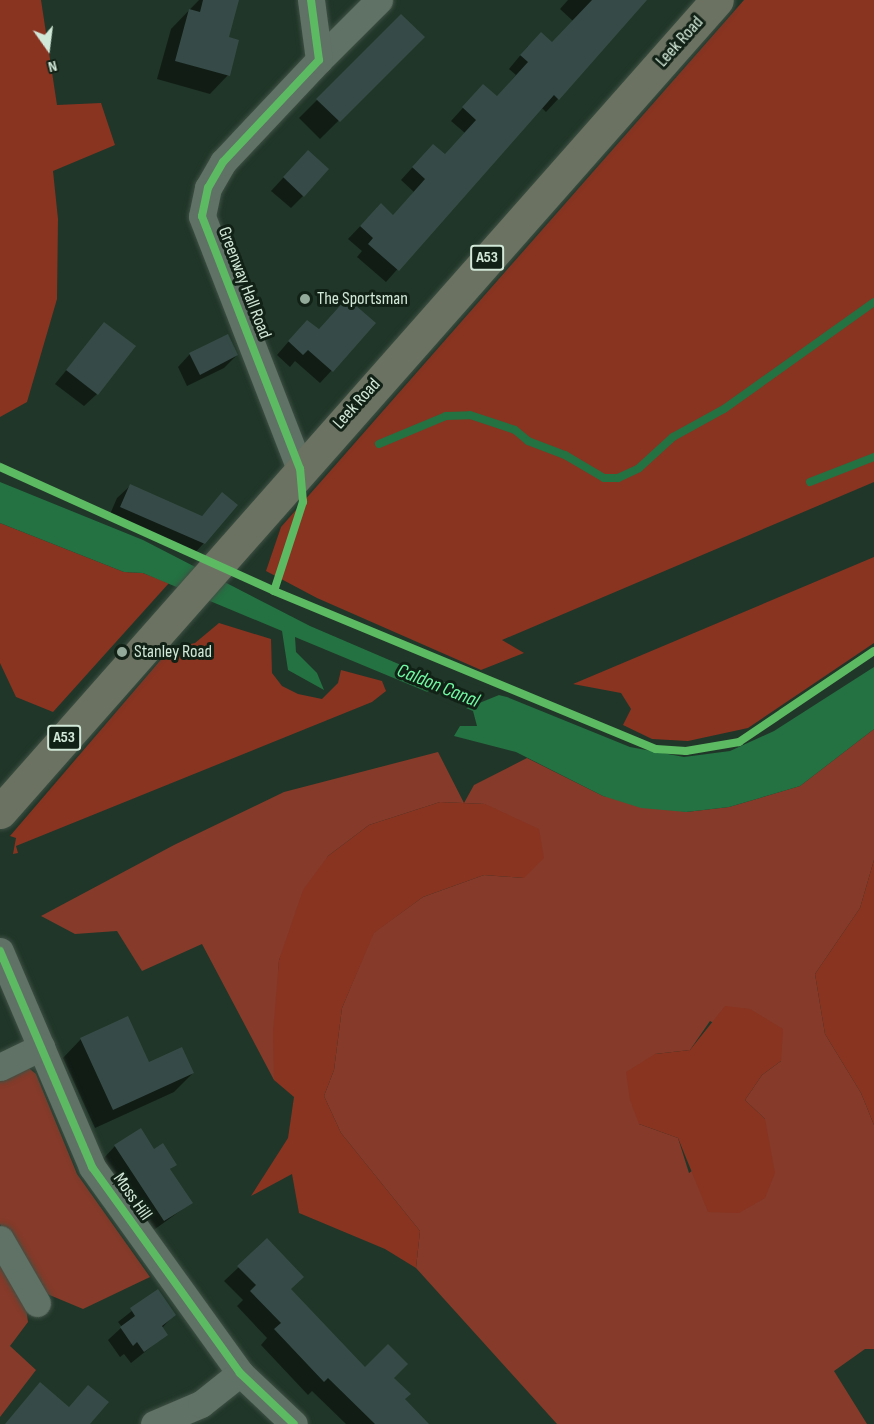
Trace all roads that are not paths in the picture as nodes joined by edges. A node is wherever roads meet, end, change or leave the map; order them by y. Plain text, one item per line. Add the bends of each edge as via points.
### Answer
1 (311, 0) edge
2 (379, 0) edge
3 (717, 0) edge
4 (319, 60) junction
5 (300, 469) junction
6 (0, 812) edge
7 (0, 951) edge
8 (41, 1047) junction
9 (0, 1067) edge
10 (0, 1239) edge
11 (37, 1303) dead end
12 (240, 1373) junction
13 (154, 1424) edge
14 (294, 1424) edge

1 - 4 street
2 - 4 street, Greenway Hall Road
3 - 5 highway, Leek Road / A53
4 - 5 street, Greenway Hall Road via 223,162 208,188 201,216
5 - 6 highway, Leek Road / A53
7 - 8 street, Moss Hill
8 - 9 street
8 - 12 street, Moss Hill via 92,1167
10 - 11 street
12 - 13 street via 201,1404
12 - 14 street, Moss Hill

